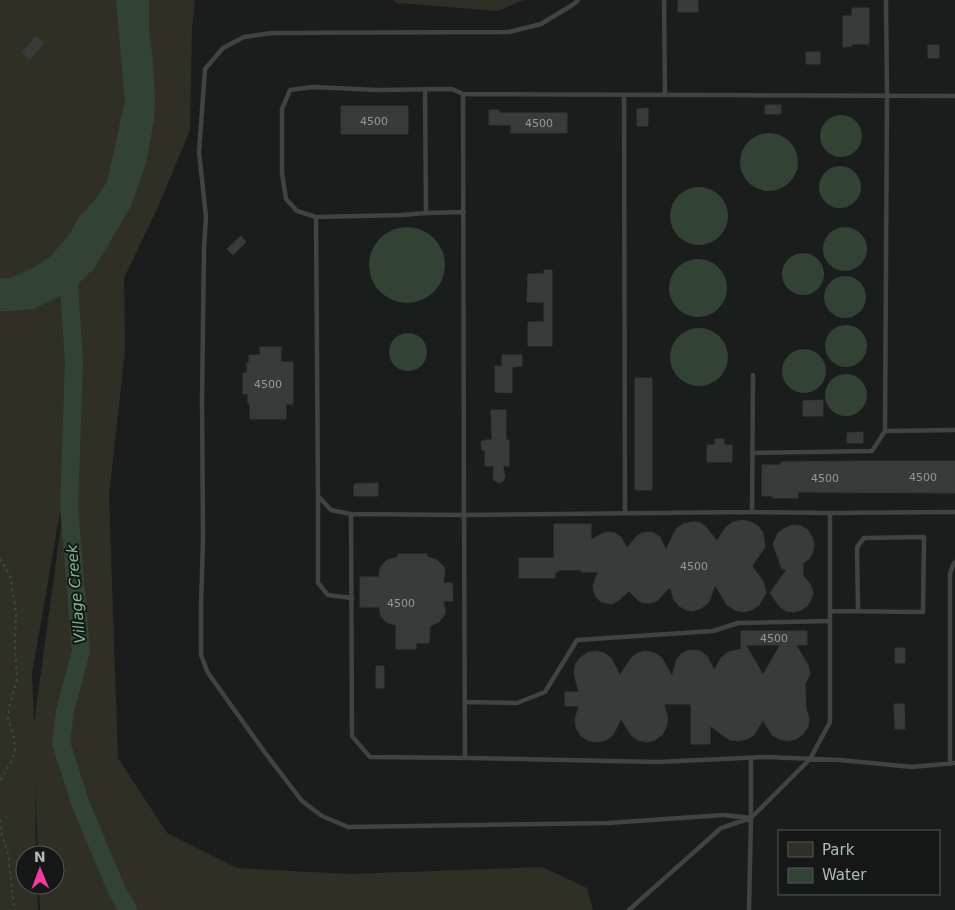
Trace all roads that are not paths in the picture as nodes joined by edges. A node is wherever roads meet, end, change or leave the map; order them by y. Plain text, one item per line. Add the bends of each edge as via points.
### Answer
1 (578, 0) edge
2 (664, 0) edge
3 (886, 0) edge
4 (425, 89) junction
5 (463, 94) junction
6 (624, 95) junction
7 (665, 95) junction
8 (887, 96) junction
9 (955, 96) edge
10 (464, 212) junction
11 (426, 213) junction
12 (316, 218) junction
13 (753, 375) dead end
14 (955, 430) edge
15 (886, 431) junction
16 (752, 452) junction
17 (318, 496) junction
18 (752, 512) junction
19 (955, 512) edge
20 (625, 513) junction
21 (830, 513) junction
22 (352, 514) junction
23 (464, 515) junction
24 (955, 562) edge
25 (352, 598) junction
26 (830, 611) junction
27 (858, 611) junction
28 (830, 622) junction
29 (465, 702) junction
30 (465, 758) junction
31 (751, 758) junction
32 (810, 759) junction
33 (952, 764) edge
34 (751, 818) junction
35 (629, 910) edge
36 (749, 910) edge

1 - 34 lane via 541,24 509,32 272,33 244,37 223,48 205,69 199,152 206,217 201,655 208,673 302,801 322,816 348,827 608,822 723,815
2 - 7 lane
3 - 8 lane
4 - 5 lane via 452,89
4 - 11 lane
4 - 12 lane via 313,87 290,90 282,110 282,173 286,199 297,211
5 - 6 lane
5 - 10 lane
6 - 7 lane
6 - 20 lane
7 - 8 lane
8 - 9 lane
8 - 15 lane
10 - 11 lane
10 - 23 lane
11 - 12 lane
12 - 17 lane
13 - 16 lane
14 - 15 lane
15 - 16 lane via 872,451
16 - 18 lane
17 - 22 lane via 332,510
17 - 25 lane via 318,584 328,595
18 - 20 lane
18 - 21 lane
19 - 21 lane
20 - 23 lane
21 - 26 lane
22 - 23 lane
22 - 25 lane
23 - 29 lane
24 - 33 lane via 950,574
25 - 30 lane via 352,736 370,757
26 - 27 lane
26 - 28 lane
27 - 27 lane via 923,612 924,537 864,538 857,547
28 - 29 lane via 738,623 714,632 577,640 545,692 517,703
28 - 32 lane via 830,722
29 - 30 lane
30 - 31 lane via 658,762
31 - 32 lane
31 - 34 lane
32 - 33 lane via 912,767
32 - 34 lane
34 - 35 lane via 721,828
34 - 36 lane

